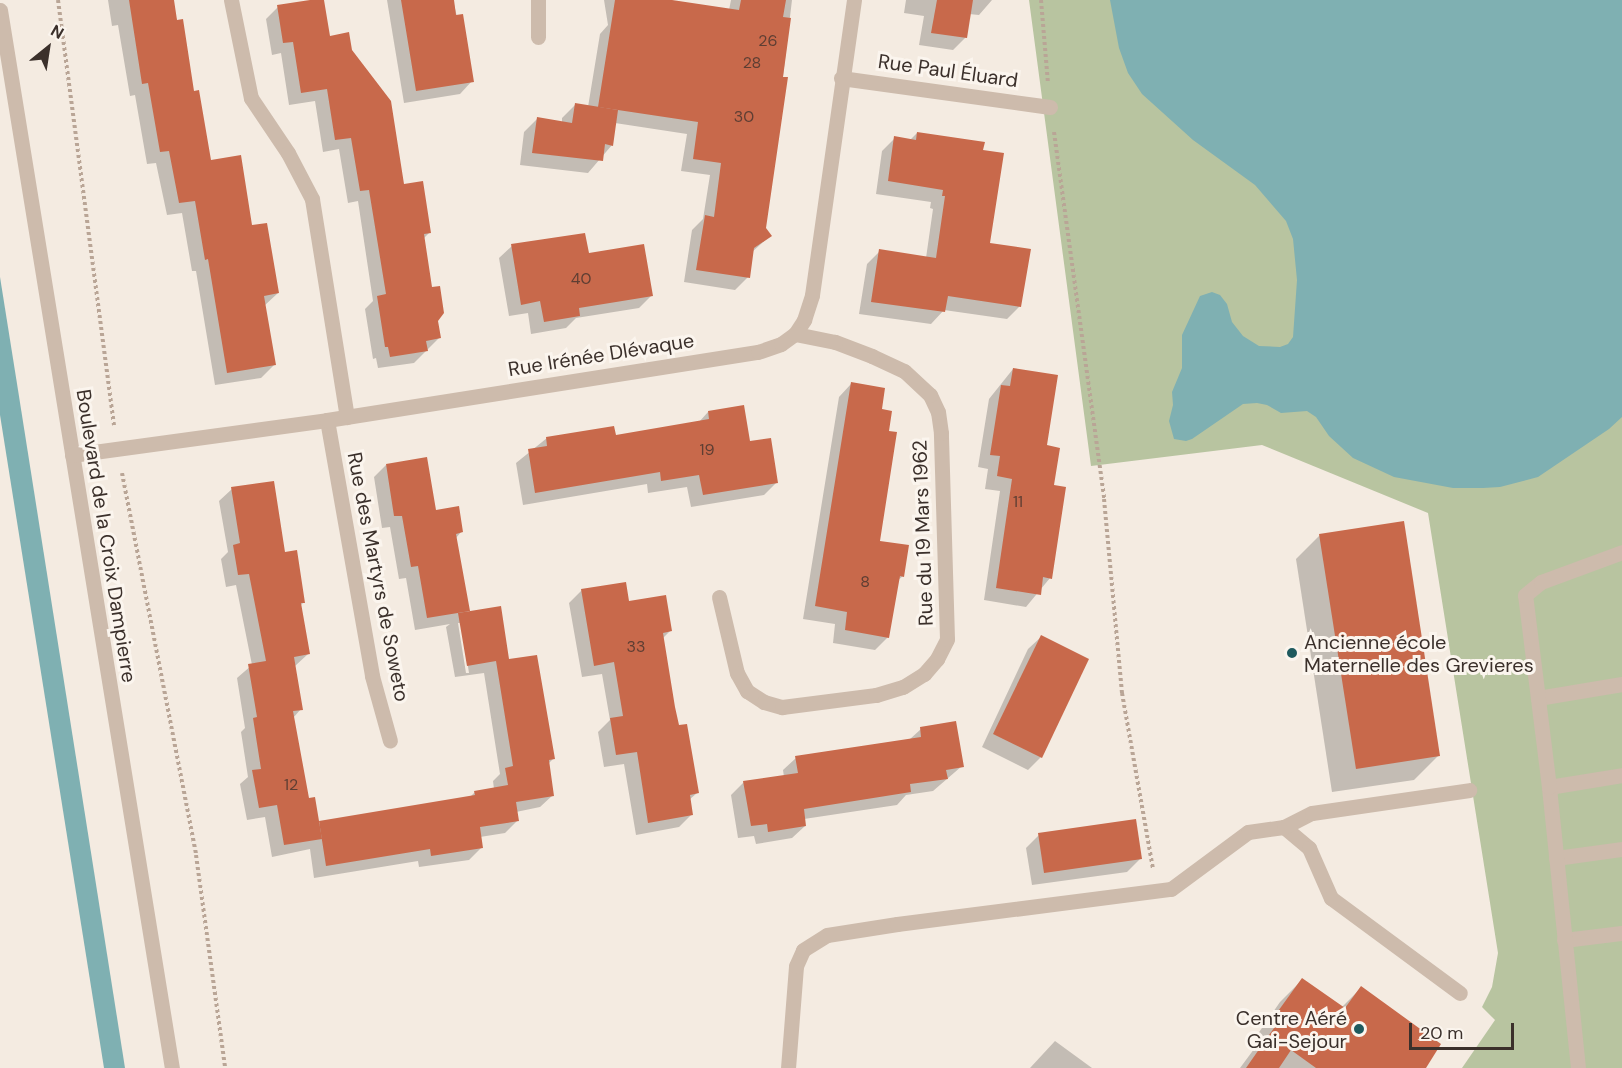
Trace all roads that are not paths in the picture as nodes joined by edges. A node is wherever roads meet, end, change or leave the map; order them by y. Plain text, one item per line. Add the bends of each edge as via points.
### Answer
1 (231, 0) edge
2 (538, 0) edge
3 (854, 0) edge
4 (0, 10) edge
5 (538, 37) dead end
6 (841, 78) junction
7 (1050, 107) road end
8 (795, 334) junction
9 (347, 417) junction
10 (327, 420) junction
11 (72, 455) junction
12 (1622, 552) edge
13 (719, 597) dead end
14 (1622, 684) edge
15 (1538, 698) junction
16 (390, 741) dead end
17 (1622, 775) edge
18 (1549, 787) junction
19 (1468, 790) dead end
20 (1284, 827) junction
21 (1622, 849) edge
22 (1556, 858) junction
23 (1622, 933) edge
24 (1564, 940) junction
25 (1460, 993) dead end
26 (172, 1068) edge
27 (788, 1068) edge
28 (1578, 1068) edge

1 - 9 street via 250,98 288,153 312,199
2 - 5 street
3 - 6 street
4 - 11 street, Boulevard de la Croix Dampierre
6 - 7 street, Rue Paul Éluard
6 - 8 street via 812,296
8 - 9 street, Rue Irénée Dlévaque via 758,352
8 - 13 street, Rue du 19 Mars 1962 via 835,342 872,356 904,371 930,395 941,433 947,639 924,674 903,687 876,695 782,707 747,691 737,673
9 - 10 street, Rue Irénée Dlévaque
10 - 11 street, Rue Irénée Dlévaque
10 - 16 street, Rue des Martyrs de Soweto via 372,676
11 - 26 street, Boulevard de la Croix Dampierre
12 - 15 street via 1540,582 1525,595
14 - 15 street
15 - 18 street
17 - 18 street
18 - 22 street
19 - 20 street via 1312,813
20 - 25 street via 1309,848 1331,898
20 - 27 street via 1248,832 1171,889 827,935 803,950 796,966
21 - 22 street
22 - 24 street
23 - 24 street
24 - 28 street

